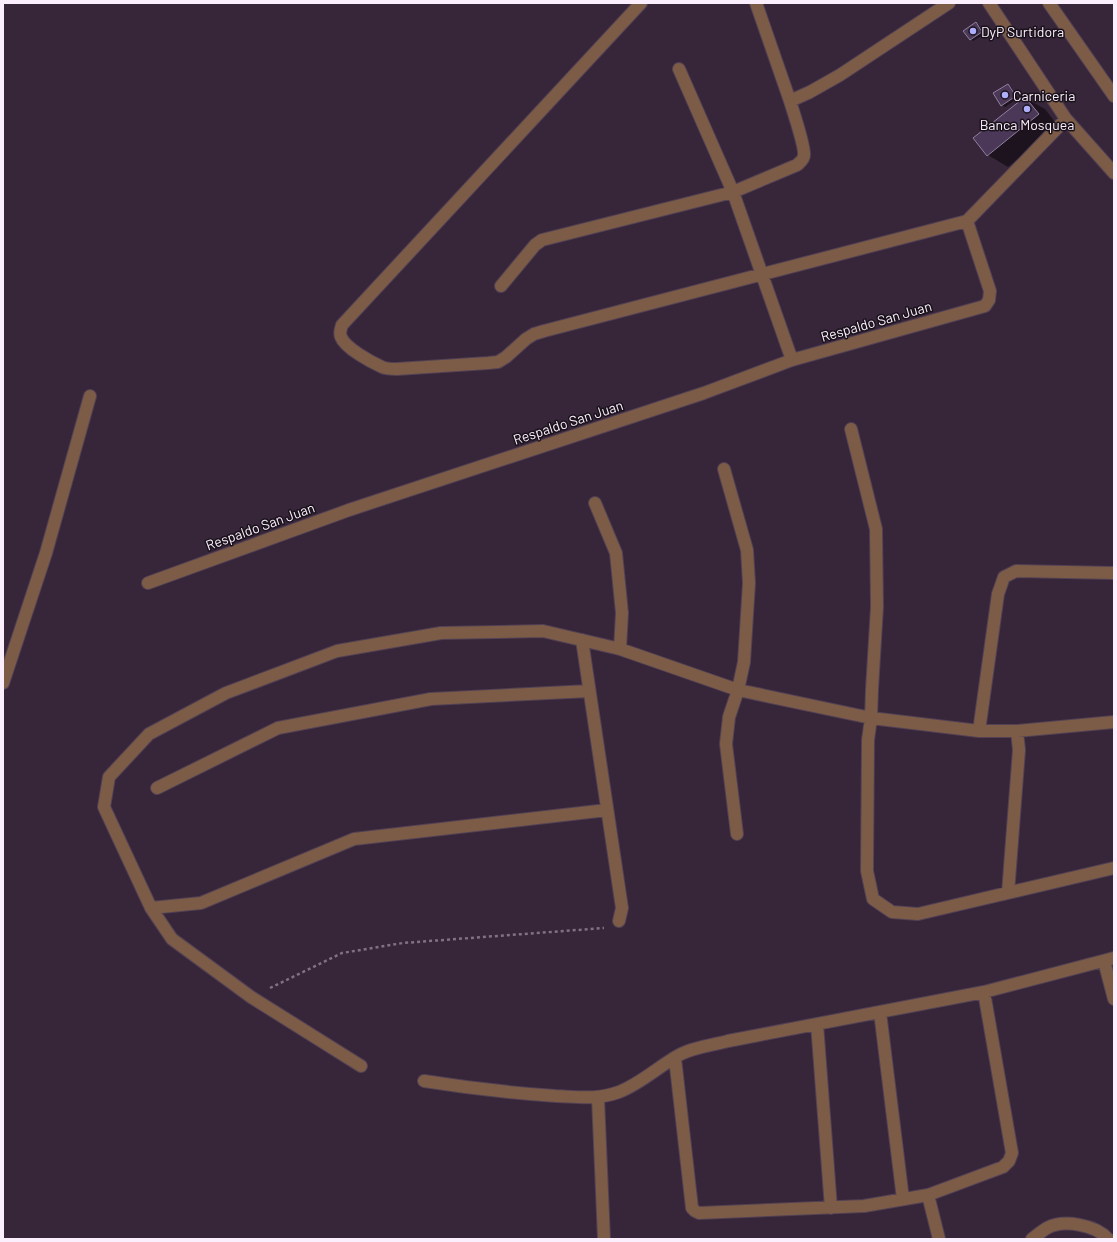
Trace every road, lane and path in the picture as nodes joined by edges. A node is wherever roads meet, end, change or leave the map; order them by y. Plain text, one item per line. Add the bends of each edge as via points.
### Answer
1 (641, 3) edge
2 (756, 3) edge
3 (949, 3) edge
4 (989, 3) edge
5 (1049, 3) edge
6 (678, 69) dead end
7 (1114, 96) edge
8 (790, 101) junction
9 (1066, 119) junction
10 (1114, 173) edge
11 (733, 192) junction
12 (966, 220) junction
13 (763, 274) junction
14 (501, 286) dead end
15 (792, 360) junction
16 (90, 396) dead end
17 (851, 429) dead end
18 (724, 469) dead end
19 (595, 503) dead end
20 (1114, 573) edge
21 (148, 583) dead end
22 (582, 640) junction
23 (620, 649) junction
24 (3, 683) edge
25 (738, 690) junction
26 (589, 691) junction
27 (871, 718) junction
28 (1114, 722) edge
29 (979, 731) junction
30 (1016, 731) junction
31 (157, 788) dead end
32 (607, 810) junction
33 (737, 834) dead end
34 (1114, 868) edge
35 (1008, 893) junction
36 (151, 908) junction
37 (619, 921) joint
38 (1109, 960) edge
39 (984, 992) junction
40 (251, 997) junction
41 (1114, 999) edge
42 (880, 1012) junction
43 (817, 1024) junction
44 (675, 1058) junction
45 (361, 1066) dead end
46 (424, 1081) dead end
47 (598, 1098) junction
48 (928, 1195) junction
49 (903, 1200) junction
50 (831, 1208) junction
51 (604, 1239) edge
52 (939, 1239) edge
53 (1032, 1239) edge
54 (1108, 1239) edge

1 - 13 street via 342,325 341,337 348,346 383,368 498,362 526,339 544,330
2 - 8 street
3 - 8 street via 840,75
4 - 9 street
5 - 7 street
6 - 11 street
8 - 11 street via 805,154 802,160 797,165
9 - 10 street
9 - 12 street
11 - 13 street
11 - 14 street via 542,240
12 - 13 street
12 - 15 street, Respaldo San Juan via 990,291 985,306
13 - 15 street
15 - 21 street, Respaldo San Juan via 704,393 349,510
16 - 24 street via 46,553
17 - 27 street via 876,529 877,606
18 - 25 street via 747,550 749,576 744,662
19 - 23 street via 616,553 622,613
20 - 29 street via 1016,571 1004,577 998,594
22 - 23 street
22 - 26 street
22 - 36 street via 543,631 441,633 337,651 226,693 149,734 109,777 104,807
23 - 25 street
25 - 27 street
25 - 33 street via 728,717 726,744
26 - 31 street via 431,699 278,728
26 - 32 street
27 - 29 street
27 - 35 street via 868,740 867,871 873,899 892,912 918,914
28 - 30 street
29 - 30 street
30 - 35 street via 1019,750
32 - 36 street via 354,839 201,903
32 - 37 street via 622,908
34 - 35 street
36 - 40 street via 172,939
37 - 40 path via 607,928 403,943 342,953
38 - 39 street
38 - 41 street
39 - 42 street
39 - 48 street via 1012,1153 1003,1167
40 - 45 street
42 - 43 street
42 - 49 street
43 - 44 street via 690,1050
43 - 50 street
44 - 47 street via 620,1092
44 - 50 street via 692,1208 695,1211 699,1213
46 - 47 street via 497,1091
47 - 51 street
48 - 49 street
48 - 52 street
49 - 50 street
53 - 54 street via 1049,1227 1067,1224 1088,1226

